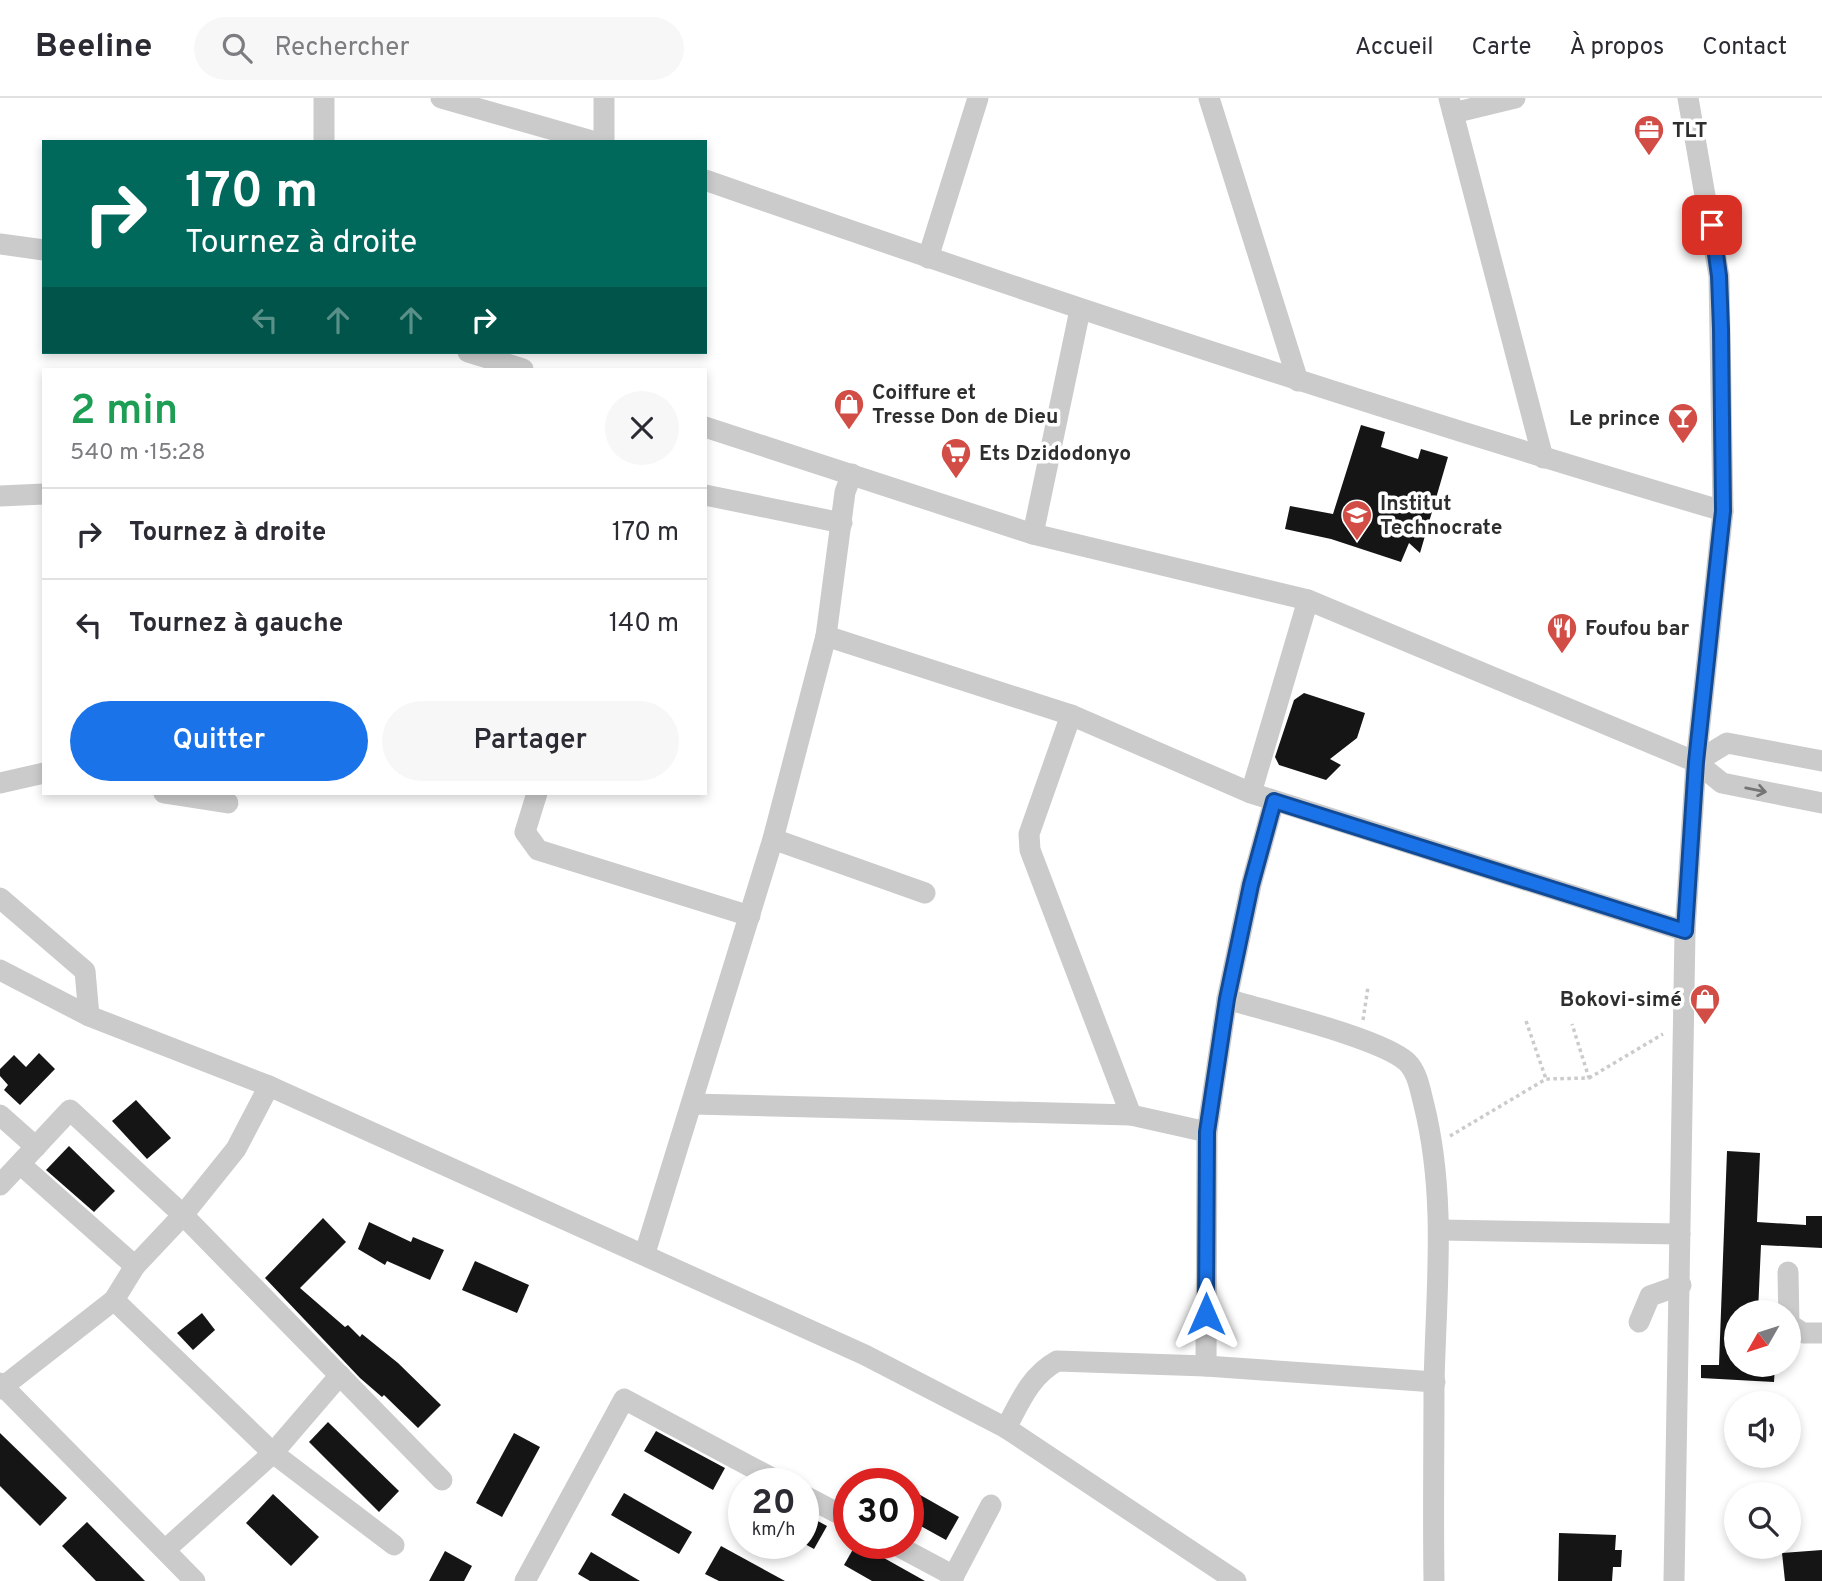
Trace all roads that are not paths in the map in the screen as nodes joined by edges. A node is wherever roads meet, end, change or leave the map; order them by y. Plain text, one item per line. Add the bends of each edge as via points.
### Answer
1 (324, 98) edge
2 (441, 98) edge
3 (604, 98) edge
4 (978, 98) edge
5 (1209, 98) edge
6 (1515, 98) edge
7 (1688, 98) edge
8 (1451, 105) edge
9 (324, 140) edge
10 (589, 140) edge
11 (604, 140) edge
12 (707, 181) edge
13 (0, 244) edge
14 (42, 250) edge
15 (928, 258) junction
16 (1080, 310) junction
17 (474, 354) edge
18 (520, 368) edge
19 (1298, 381) junction
20 (707, 428) edge
21 (1543, 458) junction
22 (852, 474) junction
23 (42, 494) edge
24 (707, 495) edge
25 (0, 496) edge
26 (1723, 511) junction
27 (842, 523) junction
28 (1033, 534) junction
29 (1308, 600) junction
30 (826, 636) junction
31 (1071, 715) junction
32 (1822, 761) edge
33 (1696, 762) junction
34 (42, 773) edge
35 (0, 783) edge
36 (1251, 793) junction
37 (177, 795) edge
38 (536, 795) edge
39 (1274, 801) junction
40 (228, 803) dead end
41 (1822, 803) edge
42 (773, 839) junction
43 (925, 892) dead end
44 (0, 898) edge
45 (750, 916) junction
46 (1685, 931) junction
47 (0, 970) edge
48 (1227, 999) junction
49 (89, 1016) junction
50 (269, 1086) junction
51 (692, 1104) junction
52 (0, 1115) edge
53 (1131, 1115) junction
54 (1207, 1132) junction
55 (36, 1147) junction
56 (20, 1164) junction
57 (0, 1185) edge
58 (183, 1214) junction
59 (1440, 1230) junction
60 (1680, 1234) junction
61 (645, 1253) junction
62 (135, 1266) junction
63 (1788, 1272) dead end
64 (1681, 1285) junction
65 (114, 1300) junction
66 (1639, 1322) dead end
67 (1822, 1333) edge
68 (1206, 1366) junction
69 (340, 1375) junction
70 (1434, 1382) junction
71 (1, 1386) edge
72 (1006, 1428) junction
73 (272, 1453) junction
74 (753, 1468) edge
75 (442, 1480) dead end
76 (991, 1505) dead end
77 (394, 1545) dead end
78 (165, 1550) junction
79 (920, 1559) edge
80 (952, 1578) edge
81 (195, 1581) edge
82 (525, 1581) edge
83 (1236, 1581) edge
84 (1434, 1581) edge
85 (1674, 1581) edge

1 - 9 street
2 - 10 street
3 - 11 street
4 - 15 street
5 - 19 street
6 - 8 street
7 - 26 street via 1719,276
8 - 21 street
12 - 15 street
13 - 14 street
15 - 16 street
16 - 19 street
16 - 28 street
17 - 18 street
19 - 21 street
20 - 22 street
21 - 26 street
22 - 27 street
22 - 28 street
23 - 25 street
24 - 27 street
26 - 33 street
27 - 30 street
28 - 29 street
29 - 33 street
29 - 36 street
30 - 31 street
30 - 42 street
31 - 36 street
31 - 53 street via 1028,841
32 - 33 street via 1727,743
33 -> 41 street via 1722,783
33 - 46 street
34 - 35 street
36 - 39 street
37 - 40 street
38 - 45 street via 525,832 538,850
39 - 46 street
39 - 48 street
42 - 43 street
42 - 45 street
44 - 49 street via 85,971
45 - 51 street
46 - 60 street
47 - 49 street
48 - 54 street
48 - 59 street via 1356,1038 1408,1063 1417,1078 1434,1145
49 - 50 street
50 - 58 street via 236,1149
50 - 61 street
51 - 53 street
51 - 61 street
52 - 55 street
53 - 54 street
54 - 68 street
55 - 56 street
55 - 58 street via 69,1110
56 - 57 street
56 - 62 street
58 - 62 street
58 - 69 street
59 - 60 street
59 - 70 street
60 - 64 street
61 - 72 street via 865,1355
62 - 65 street
63 - 67 street via 1789,1324 1803,1333
64 - 66 street via 1650,1296
64 - 85 street
65 - 71 street
65 - 73 street
68 - 70 street
68 - 72 street via 1057,1362 1031,1382
69 - 73 street
69 - 75 street
70 - 84 street
71 - 78 street
72 - 83 street
73 - 77 street
73 - 78 street
74 - 82 street via 624,1399
76 - 80 street
78 - 81 street
79 - 80 street

